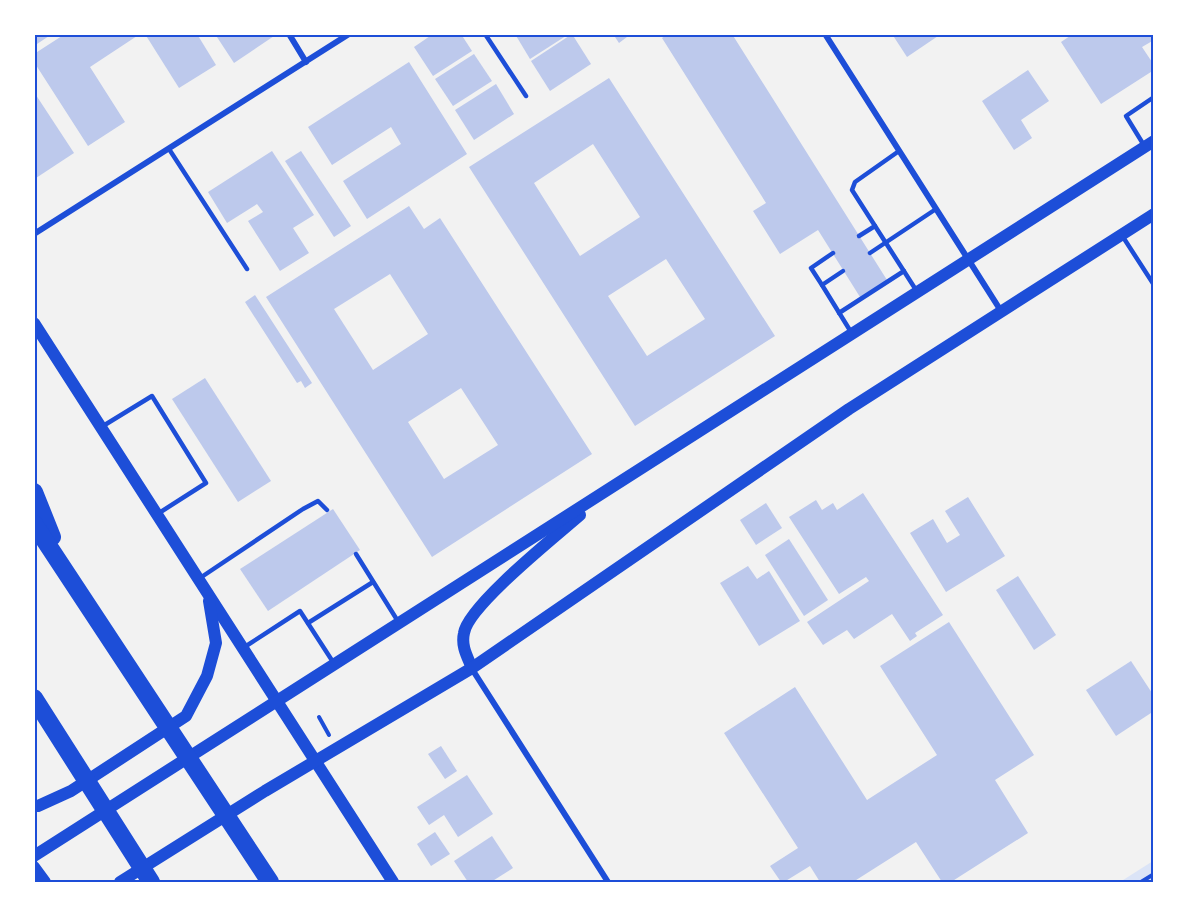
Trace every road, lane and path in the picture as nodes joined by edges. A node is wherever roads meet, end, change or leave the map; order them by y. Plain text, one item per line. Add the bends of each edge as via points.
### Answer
1 (289, 34) edge
2 (349, 34) edge
3 (485, 34) edge
4 (825, 34) edge
5 (306, 62) junction
6 (526, 96) dead end
7 (1154, 97) edge
8 (1149, 144) edge
9 (169, 148) junction
10 (899, 151) junction
11 (936, 209) junction
12 (1154, 214) edge
13 (874, 226) junction
14 (34, 234) edge
15 (1122, 234) junction
16 (859, 236) dead end
17 (885, 242) junction
18 (833, 253) dead end
19 (870, 253) dead end
20 (968, 260) junction
21 (247, 269) dead end
22 (843, 271) dead end
23 (904, 271) junction
24 (822, 285) junction
25 (1154, 285) edge
26 (918, 292) junction
27 (1001, 311) junction
28 (839, 313) junction
29 (34, 322) edge
30 (852, 334) junction
31 (101, 428) junction
32 (608, 490) junction
33 (34, 492) edge
34 (327, 510) dead end
35 (157, 515) junction
36 (34, 524) edge
37 (356, 554) dead end
38 (65, 572) junction
39 (198, 579) junction
40 (373, 582) junction
41 (208, 596) junction
42 (308, 623) junction
43 (399, 623) junction
44 (242, 648) junction
45 (335, 664) junction
46 (472, 668) junction
47 (36, 700) edge
48 (277, 701) junction
49 (319, 717) dead end
50 (330, 736) dead end
51 (316, 761) junction
52 (34, 805) edge
53 (34, 856) edge
54 (34, 867) edge
55 (1154, 874) edge
56 (45, 882) edge
57 (120, 882) edge
58 (151, 882) edge
59 (270, 882) edge
60 (393, 882) edge
61 (608, 882) edge
62 (1141, 882) edge

1 - 5 street
2 - 5 street
3 - 6 lane
4 - 10 street
5 - 9 street
7 - 8 lane via 1126,116
8 - 20 main road
9 - 14 street
9 - 21 lane
10 - 11 street
10 - 13 lane via 855,182 852,190
11 - 17 lane
11 - 20 street
12 - 15 main road
13 - 16 lane
13 - 17 lane
15 - 25 lane
15 - 27 main road
17 - 19 lane
17 - 23 lane
18 - 24 lane via 811,268
20 - 26 main road
20 - 27 street
22 - 24 lane
23 - 26 lane
23 - 28 lane
24 - 28 lane
26 - 30 main road
27 - 46 main road via 849,409
28 - 30 lane
29 - 31 main road
30 - 32 main road
31 - 35 main road
31 - 35 lane via 152,396 206,483
32 - 43 main road
32 - 46 main road via 473,614 464,631 463,649
33 - 38 highway
34 - 39 lane via 318,501 303,509
35 - 39 main road
36 - 38 highway
37 - 40 lane
38 - 59 highway
39 - 41 main road
40 - 42 lane
40 - 43 lane
41 - 44 main road
41 - 52 main road via 216,643 207,676 186,716 71,791
42 - 44 lane via 300,611
42 - 45 lane
43 - 45 main road
44 - 48 main road
45 - 48 main road
46 - 51 main road
46 - 61 street
47 - 58 highway
48 - 51 main road
48 - 53 main road
49 - 50 path
51 - 57 main road
51 - 60 main road
54 - 56 main road
55 - 62 path

